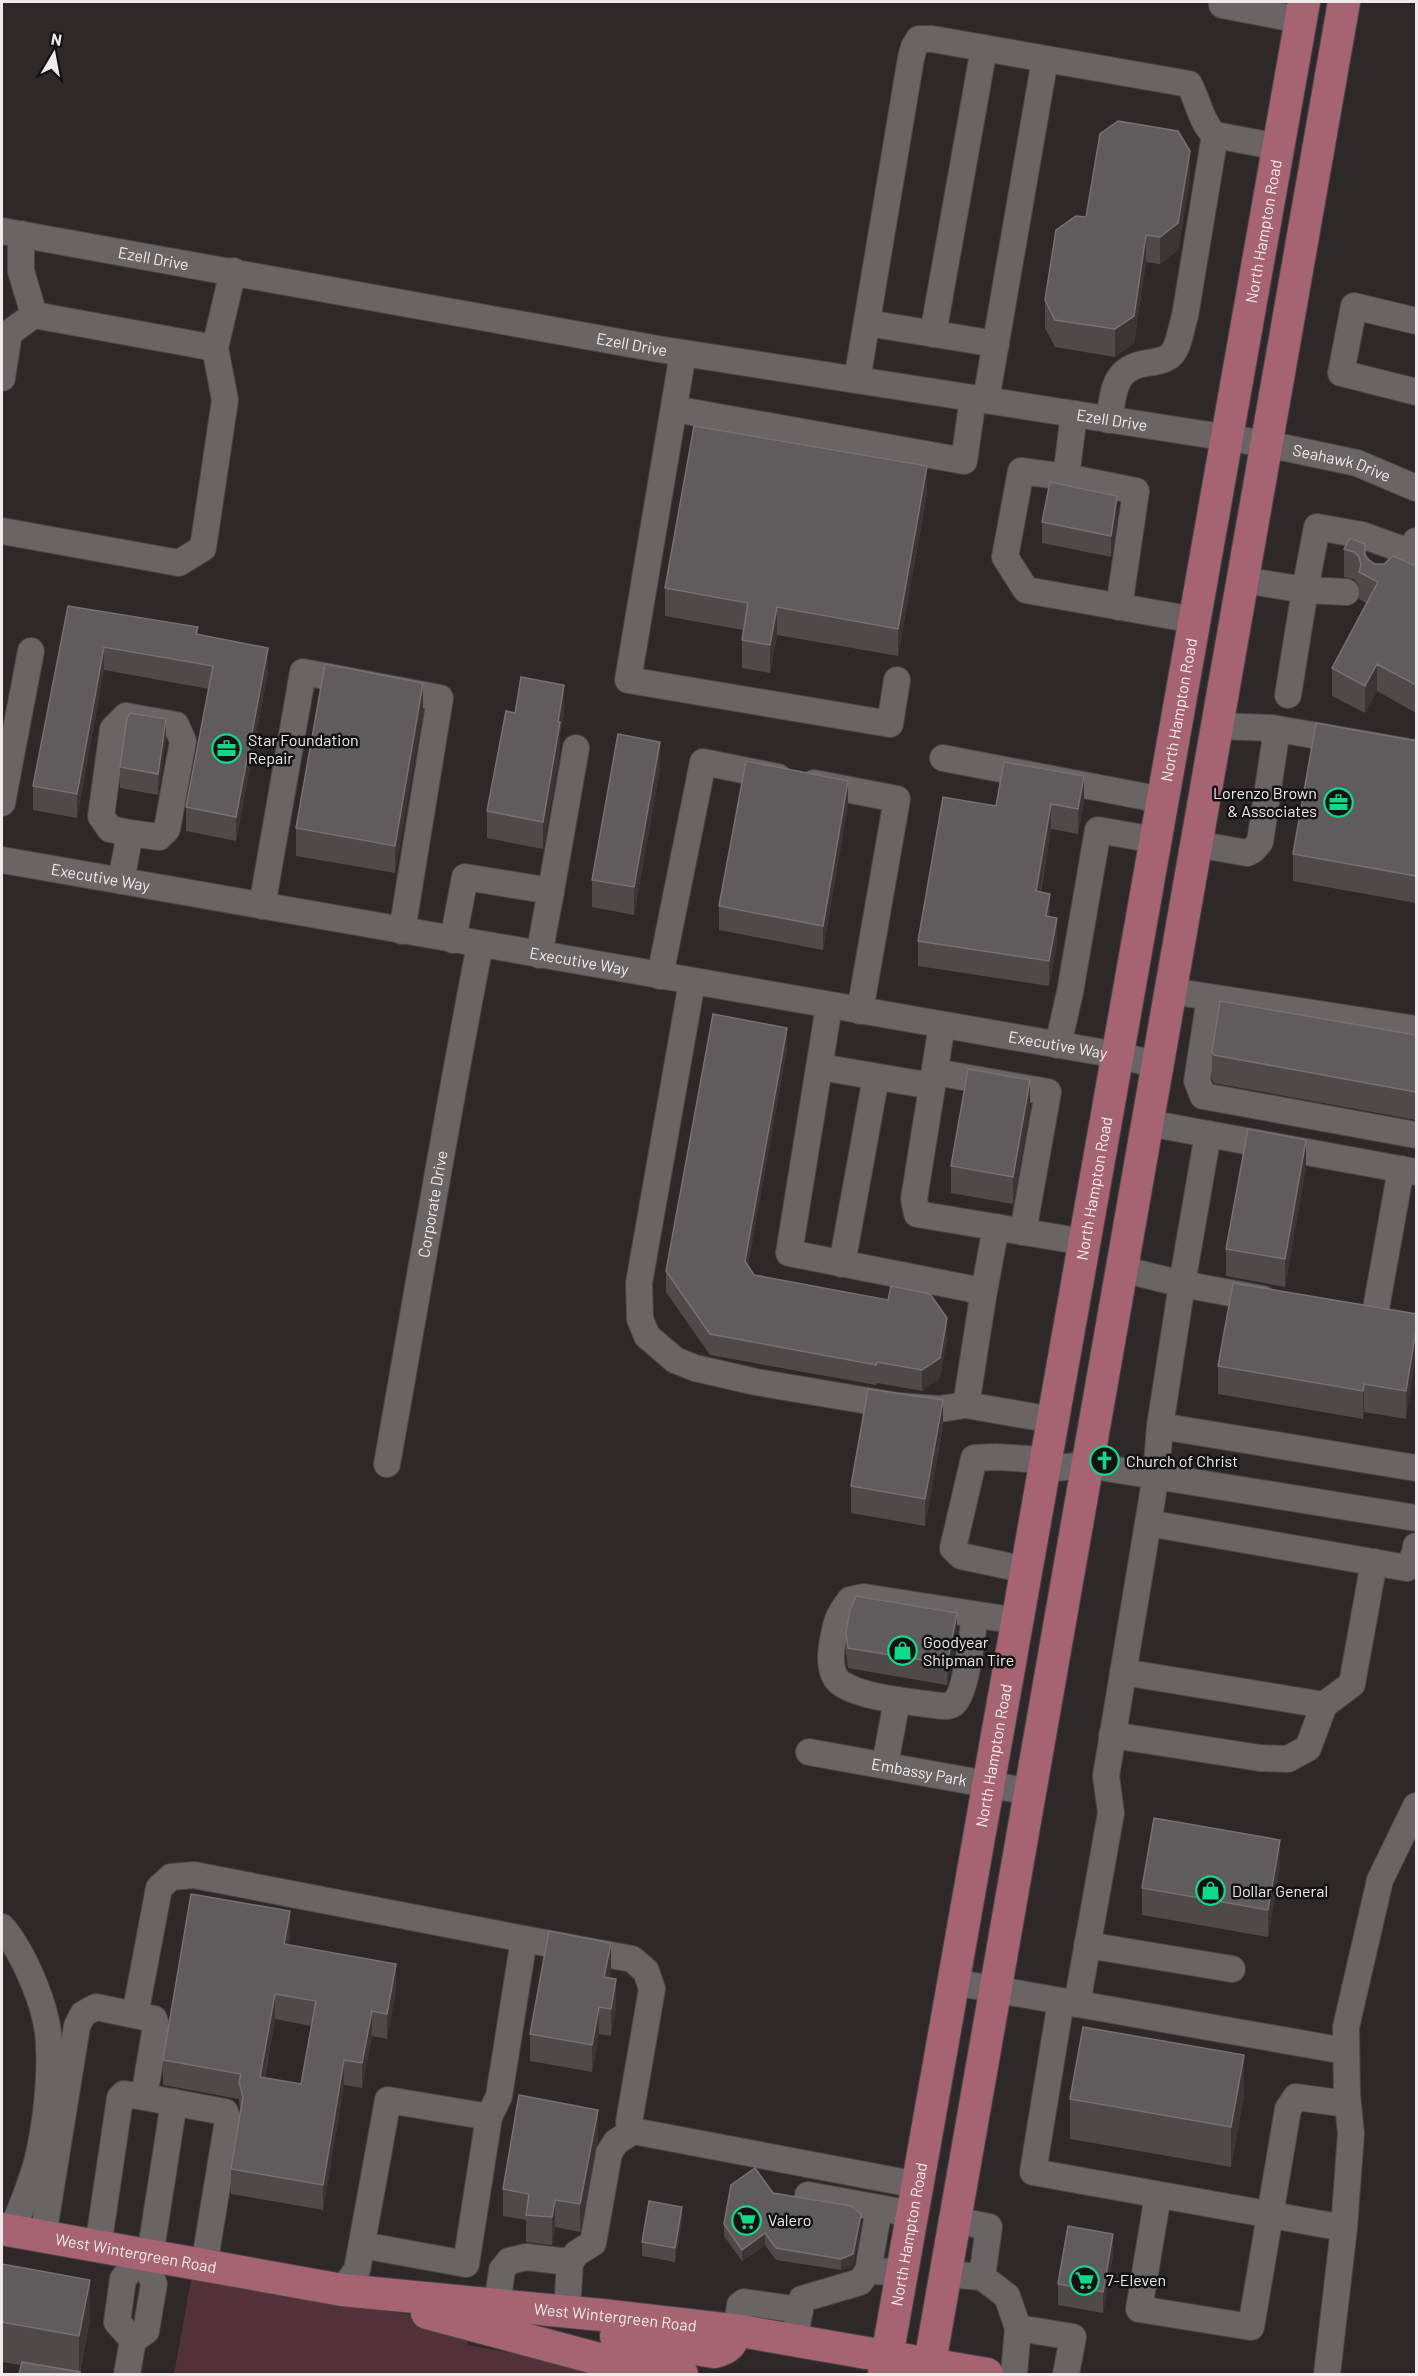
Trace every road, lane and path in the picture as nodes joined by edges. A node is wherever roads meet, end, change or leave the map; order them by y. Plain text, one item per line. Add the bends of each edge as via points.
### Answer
1 (1222, 2) edge
2 (1344, 2) edge
3 (1302, 11) edge
4 (984, 48) junction
5 (1044, 59) junction
6 (1215, 135) junction
7 (1278, 147) junction
8 (1318, 152) junction
9 (11, 233) edge
10 (232, 271) junction
11 (33, 315) junction
12 (1416, 321) edge
13 (867, 323) junction
14 (933, 334) junction
15 (996, 344) junction
16 (215, 348) junction
17 (683, 352) junction
18 (2, 378) edge
19 (857, 380) junction
20 (1416, 392) edge
21 (979, 399) junction
22 (674, 409) junction
23 (1074, 414) junction
24 (1109, 420) junction
25 (1226, 438) junction
26 (1267, 444) junction
27 (1066, 477) junction
28 (1416, 488) edge
29 (2, 531) edge
30 (1406, 553) edge
31 (1243, 580) junction
32 (1305, 590) junction
33 (1346, 592) dead end
34 (1119, 607) junction
35 (1194, 620) junction
36 (31, 651) dead end
37 (897, 680) dead end
38 (1287, 695) dead end
39 (1217, 726) junction
40 (1278, 729) junction
41 (576, 747) dead end
42 (1416, 753) edge
43 (943, 759) dead end
44 (1162, 800) junction
45 (2, 803) edge
46 (130, 833) junction
47 (1155, 840) junction
48 (1196, 844) junction
49 (2, 860) edge
50 (121, 881) junction
51 (551, 891) junction
52 (262, 906) junction
53 (402, 931) junction
54 (453, 940) junction
55 (480, 945) junction
56 (539, 956) junction
57 (660, 976) junction
58 (692, 982) junction
59 (1171, 991) junction
60 (1210, 998) junction
61 (829, 1006) junction
62 (860, 1011) junction
63 (942, 1025) junction
64 (1416, 1029) edge
65 (1058, 1045) junction
66 (1117, 1055) junction
67 (1158, 1065) junction
68 (820, 1067) junction
69 (876, 1077) junction
70 (934, 1079) junction
71 (1148, 1123) junction
72 (1208, 1134) junction
73 (1416, 1135) edge
74 (1409, 1171) edge
75 (996, 1227) junction
76 (1023, 1232) junction
77 (1084, 1242) junction
78 (842, 1264) junction
79 (1122, 1269) junction
80 (1182, 1284) junction
81 (983, 1297) junction
82 (1282, 1303) edge
83 (1328, 1312) edge
84 (966, 1405) junction
85 (1053, 1420) junction
86 (1160, 1426) junction
87 (387, 1464) dead end
88 (1045, 1465) junction
89 (1088, 1465) junction
90 (1416, 1468) edge
91 (1156, 1475) junction
92 (1416, 1518) edge
93 (1148, 1523) junction
94 (1416, 1546) edge
95 (1374, 1563) junction
96 (1026, 1570) junction
97 (975, 1615) junction
98 (1017, 1622) junction
99 (1123, 1672) junction
100 (897, 1700) junction
101 (1323, 1704) junction
102 (1112, 1735) junction
103 (809, 1752) dead end
104 (885, 1766) junction
105 (988, 1784) junction
106 (1030, 1792) junction
107 (1416, 1806) edge
108 (2, 1927) edge
109 (524, 1939) junction
110 (1087, 1945) junction
111 (1232, 1969) dead end
112 (953, 1982) junction
113 (995, 1990) junction
114 (1069, 2003) junction
115 (135, 2015) junction
116 (1345, 2051) junction
117 (145, 2090) junction
118 (174, 2102) junction
119 (1347, 2104) junction
120 (489, 2117) junction
121 (633, 2131) junction
122 (808, 2195) dead end
123 (1158, 2195) junction
124 (915, 2199) junction
125 (879, 2208) junction
126 (1270, 2215) junction
127 (955, 2220) junction
128 (1344, 2228) junction
129 (7, 2230) edge
130 (43, 2237) junction
131 (362, 2245) junction
132 (98, 2247) junction
133 (146, 2255) junction
134 (570, 2262) junction
135 (204, 2266) junction
136 (868, 2271) junction
137 (902, 2272) junction
138 (945, 2274) junction
139 (982, 2277) junction
140 (342, 2290) junction
141 (497, 2305) junction
142 (800, 2310) junction
143 (567, 2311) junction
144 (424, 2312) junction
145 (1018, 2328) junction
146 (736, 2331) junction
147 (794, 2341) junction
148 (885, 2366) edge
149 (929, 2369) edge
150 (632, 2370) edge
151 (128, 2374) edge
152 (682, 2374) edge
153 (987, 2374) edge
154 (1014, 2374) edge
155 (1066, 2374) edge
156 (1327, 2374) edge

1 - 3 street
2 - 8 main road
3 - 7 main road, North Hampton Road
4 - 5 street
4 - 13 street via 932,39 919,39 914,47
4 - 14 street
5 - 6 street via 1188,84
5 - 15 street
6 - 7 street
6 - 24 street via 1177,344 1172,355 1162,360 1125,370
7 - 8 main road
7 - 25 main road, North Hampton Road
8 - 26 main road
9 - 10 street, Ezell Drive
9 - 11 street
10 - 16 street
10 - 17 street, Ezell Drive
11 - 16 street
11 - 18 street via 9,333
12 - 20 street via 1354,306 1341,373
13 - 14 street
13 - 19 street
14 - 15 street
15 - 21 street
16 - 29 street via 225,400 203,548 179,563
17 - 19 street, Ezell Drive
17 - 22 street
19 - 21 street, Ezell Drive
21 - 22 street via 964,461
21 - 23 street, Ezell Drive
22 - 37 street via 628,680 890,724
23 - 24 street, Ezell Drive
23 - 27 street
24 - 25 street, Ezell Drive
25 - 26 street, Ezell Drive
25 - 35 main road, North Hampton Road
26 - 28 street, Seahawk Drive via 1357,463
26 - 31 main road
27 - 34 street via 1136,491
27 - 34 street via 1021,471 1005,557 1026,590
30 - 32 street via 1362,535 1317,527
31 - 32 street
31 - 39 main road
32 - 33 street
32 - 38 street
34 - 35 street
35 - 44 main road, North Hampton Road
36 - 45 street
39 - 40 street
39 - 48 main road
40 - 42 street
40 - 48 street via 1260,842 1247,853
41 - 51 street
43 - 44 street
44 - 47 main road, North Hampton Road
46 - 46 street via 159,837 168,829 183,741 176,725 126,716 113,729 101,816 110,829
46 - 50 street
47 - 65 street via 1098,830
47 - 66 main road, North Hampton Road
48 - 59 main road
49 - 50 street, Executive Way
50 - 52 street, Executive Way
51 - 54 street via 465,877
51 - 56 street
52 - 53 street, Executive Way
52 - 53 street via 303,672 440,698
53 - 54 street, Executive Way
54 - 55 street, Executive Way
55 - 56 street, Executive Way
55 - 87 street, Corporate Drive
56 - 57 street, Executive Way
57 - 58 street, Executive Way
57 - 62 street via 703,762 897,799
58 - 61 street, Executive Way
58 - 84 street via 639,1282 640,1319 647,1336 675,1360 756,1382 898,1406 939,1409
59 - 60 street
59 - 67 main road
60 - 64 street
60 - 73 street via 1197,1081 1203,1096
61 - 62 street, Executive Way
61 - 68 street
62 - 63 street, Executive Way
63 - 65 street, Executive Way
63 - 70 street
65 - 66 street, Executive Way
66 - 67 street, Executive Way
66 - 77 main road, North Hampton Road
67 - 71 main road
68 - 69 street
68 - 78 street via 789,1253
69 - 70 street
69 - 78 street
70 - 75 street via 914,1199 917,1214
70 - 76 street via 1048,1092
71 - 72 street
71 - 79 main road
72 - 74 street
72 - 80 street
74 - 83 street via 1374,1320
75 - 76 street
75 - 81 street
76 - 77 street
77 - 85 main road, North Hampton Road
78 - 81 street via 972,1289
79 - 80 street
79 - 89 main road
80 - 82 street
80 - 86 street
81 - 84 street
84 - 85 street
85 - 88 main road, North Hampton Road
86 - 90 street
86 - 91 street
88 - 89 street
88 - 96 main road, North Hampton Road
88 - 96 street via 996,1456 975,1458 953,1548 961,1556
89 - 91 street
89 - 106 main road
91 - 92 street
91 - 93 street
93 - 95 street
93 - 99 street
94 - 95 street via 1407,1568
95 - 101 street via 1352,1684
96 - 98 main road, North Hampton Road
97 - 98 street
97 - 100 street via 966,1673 956,1701 942,1706
97 - 100 street via 864,1597 850,1600 837,1616 832,1671 841,1684
98 - 105 main road, North Hampton Road
99 - 101 street
99 - 102 street
100 - 104 street
101 - 102 street via 1308,1748 1288,1759
102 - 110 street via 1106,1776 1111,1813
103 - 104 street, Embassy Park
104 - 105 street, Embassy Park
105 - 106 street, Embassy Park
105 - 112 main road, North Hampton Road
106 - 113 main road
107 - 116 street via 1380,1880 1346,2027
108 - 129 street via 20,1953 37,1990 50,2042 38,2158
109 - 115 street via 194,1875 171,1877 159,1888
109 - 120 street via 499,2096
109 - 121 street via 632,1959 646,1971 652,1989 629,2122
110 - 111 street
110 - 114 street
112 - 113 street
112 - 124 main road, North Hampton Road
113 - 114 street
113 - 127 main road
114 - 116 street
114 - 123 street via 1033,2172
115 - 117 street via 154,2019 156,2026
115 - 130 street via 96,2007 83,2014 77,2026
116 - 119 street
117 - 118 street
117 - 132 street via 120,2098
118 - 133 street
118 - 135 street via 225,2112 228,2120
119 - 126 street via 1296,2097 1288,2109
119 - 128 street via 1351,2133
120 - 131 street via 388,2100
120 - 131 street via 466,2264
121 - 124 street
121 - 134 street via 616,2142 609,2153 593,2243
122 - 125 street
123 - 126 street
123 - 126 street via 1139,2309 1251,2327
124 - 125 street
124 - 137 main road, North Hampton Road
125 - 136 street
126 - 128 street
127 - 138 main road
127 - 139 street via 989,2226
128 - 156 street
129 - 130 main road, West Wintergreen Road
130 - 132 main road, West Wintergreen Road
131 - 140 street via 357,2270
132 - 133 main road, West Wintergreen Road
133 - 135 main road, West Wintergreen Road
133 - 151 street via 123,2279 117,2322 133,2340
134 - 141 street via 509,2260 502,2270
134 - 143 street
135 - 140 main road, West Wintergreen Road
136 - 137 street
136 - 142 street via 860,2282 802,2299
137 - 148 main road, North Hampton Road
138 - 139 street
138 - 149 main road
139 - 145 street via 1007,2296
140 - 141 main road, West Wintergreen Road
140 - 144 main road, West Wintergreen Road
141 - 143 main road, West Wintergreen Road
142 - 146 street via 744,2302 740,2305
142 - 147 street
143 - 146 main road, West Wintergreen Road
144 - 146 main road via 581,2330 714,2352 727,2349
144 - 150 main road, West Wintergreen Road
145 - 154 street
145 - 155 street via 1073,2337
146 - 147 main road, West Wintergreen Road
147 - 148 main road, West Wintergreen Road
148 - 149 main road, West Wintergreen Road
149 - 153 main road, West Wintergreen Road
150 - 152 main road, West Wintergreen Road

